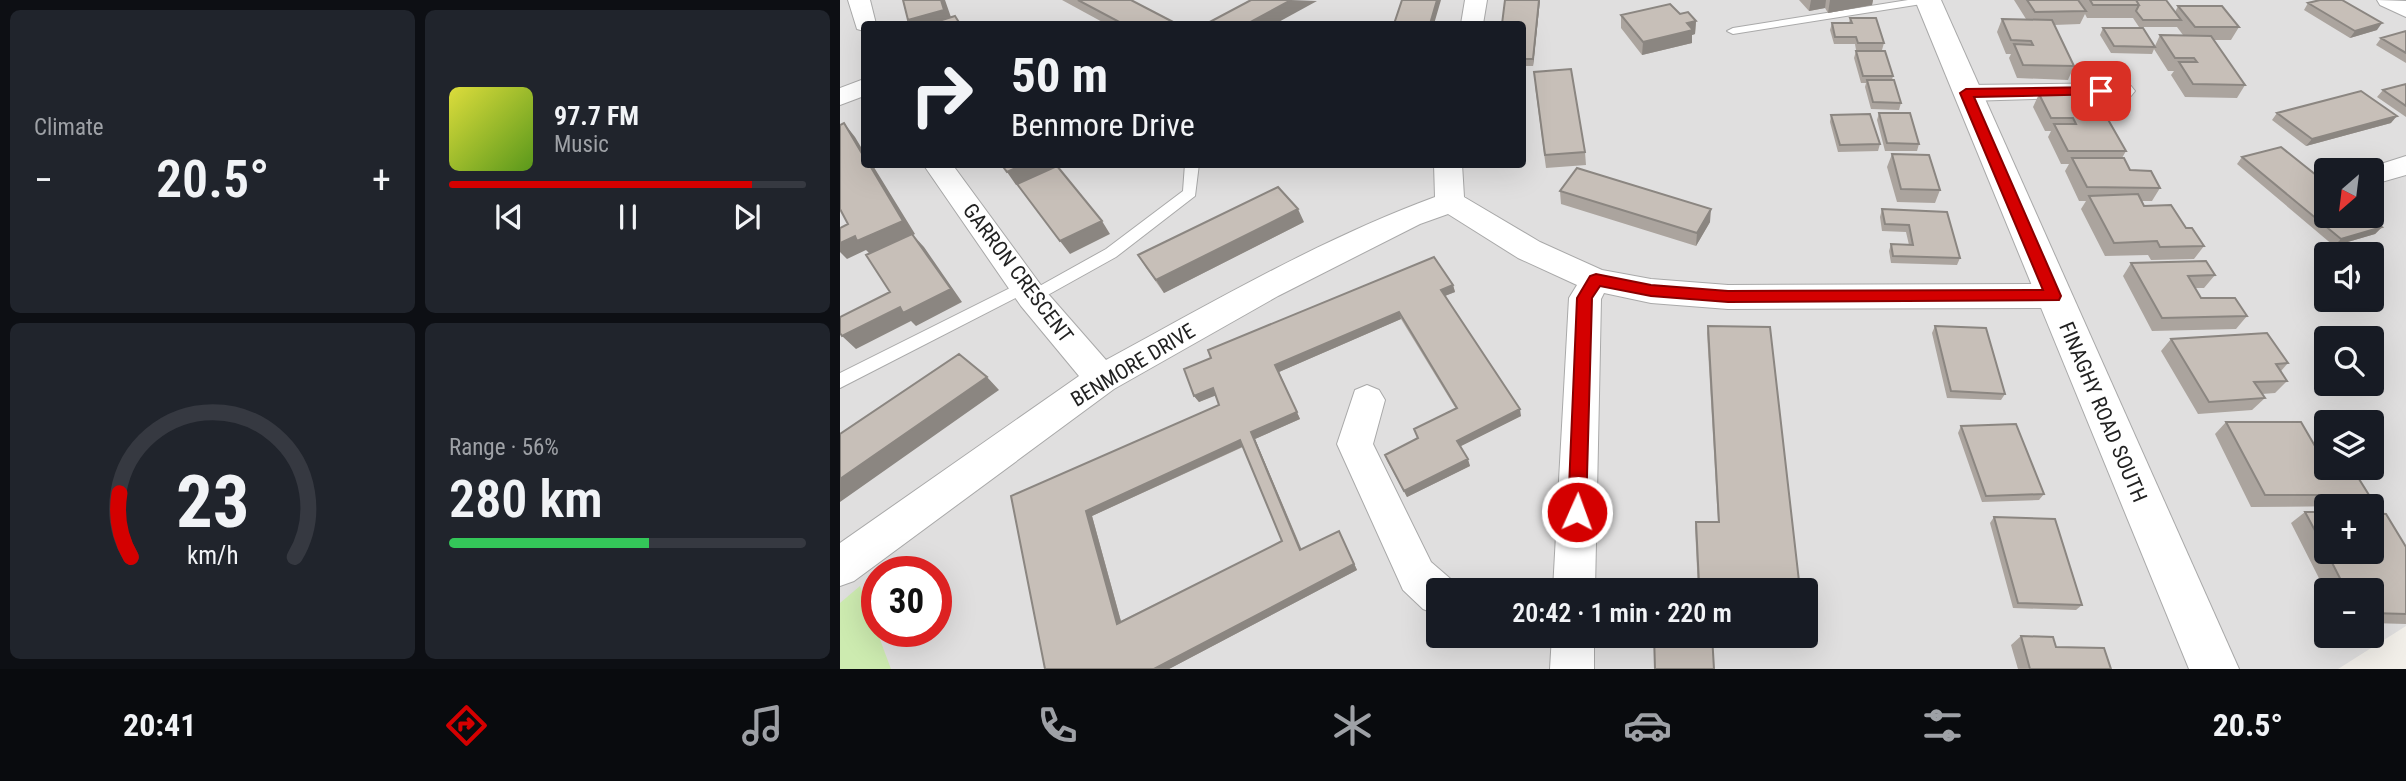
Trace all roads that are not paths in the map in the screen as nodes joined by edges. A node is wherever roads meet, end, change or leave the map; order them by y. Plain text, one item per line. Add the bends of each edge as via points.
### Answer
1 (859, 0) edge
2 (1476, 0) edge
3 (1928, 0) edge
4 (2388, 0) edge
5 (2406, 10) edge
6 (864, 21) edge
7 (1472, 21) edge
8 (1733, 31) dead end
9 (861, 88) edge
10 (2122, 91) dead end
11 (1966, 93) junction
12 (840, 97) edge
13 (2406, 165) edge
14 (940, 168) edge
15 (1192, 168) edge
16 (1448, 168) edge
17 (2384, 172) edge
18 (1450, 202) junction
19 (1596, 280) junction
20 (1028, 292) junction
21 (2053, 296) junction
22 (1102, 379) junction
23 (840, 381) edge
24 (1367, 400) dead end
25 (840, 567) edge
26 (1574, 578) edge
27 (1426, 584) edge
28 (1573, 648) edge
29 (1572, 669) edge
30 (2214, 669) edge

1 - 6 street
2 - 7 street
3 - 8 lane
3 - 11 street, FINAGHY ROAD SOUTH
4 - 5 street
9 - 12 street
10 - 11 street
11 - 21 street, FINAGHY ROAD SOUTH
13 - 17 street
14 - 20 street, GARRON CRESCENT
15 - 20 lane via 1191,193 1111,253
16 - 18 street
18 - 19 street via 1529,250
18 - 22 street, BENMORE DRIVE via 1267,288
19 - 21 street via 1651,291 1728,297
19 - 26 street via 1585,298
20 - 22 street, GARRON CRESCENT
20 - 23 lane
21 - 30 street, FINAGHY ROAD SOUTH
22 - 25 street, BENMORE DRIVE
24 - 27 street via 1355,444 1417,576
28 - 29 street

